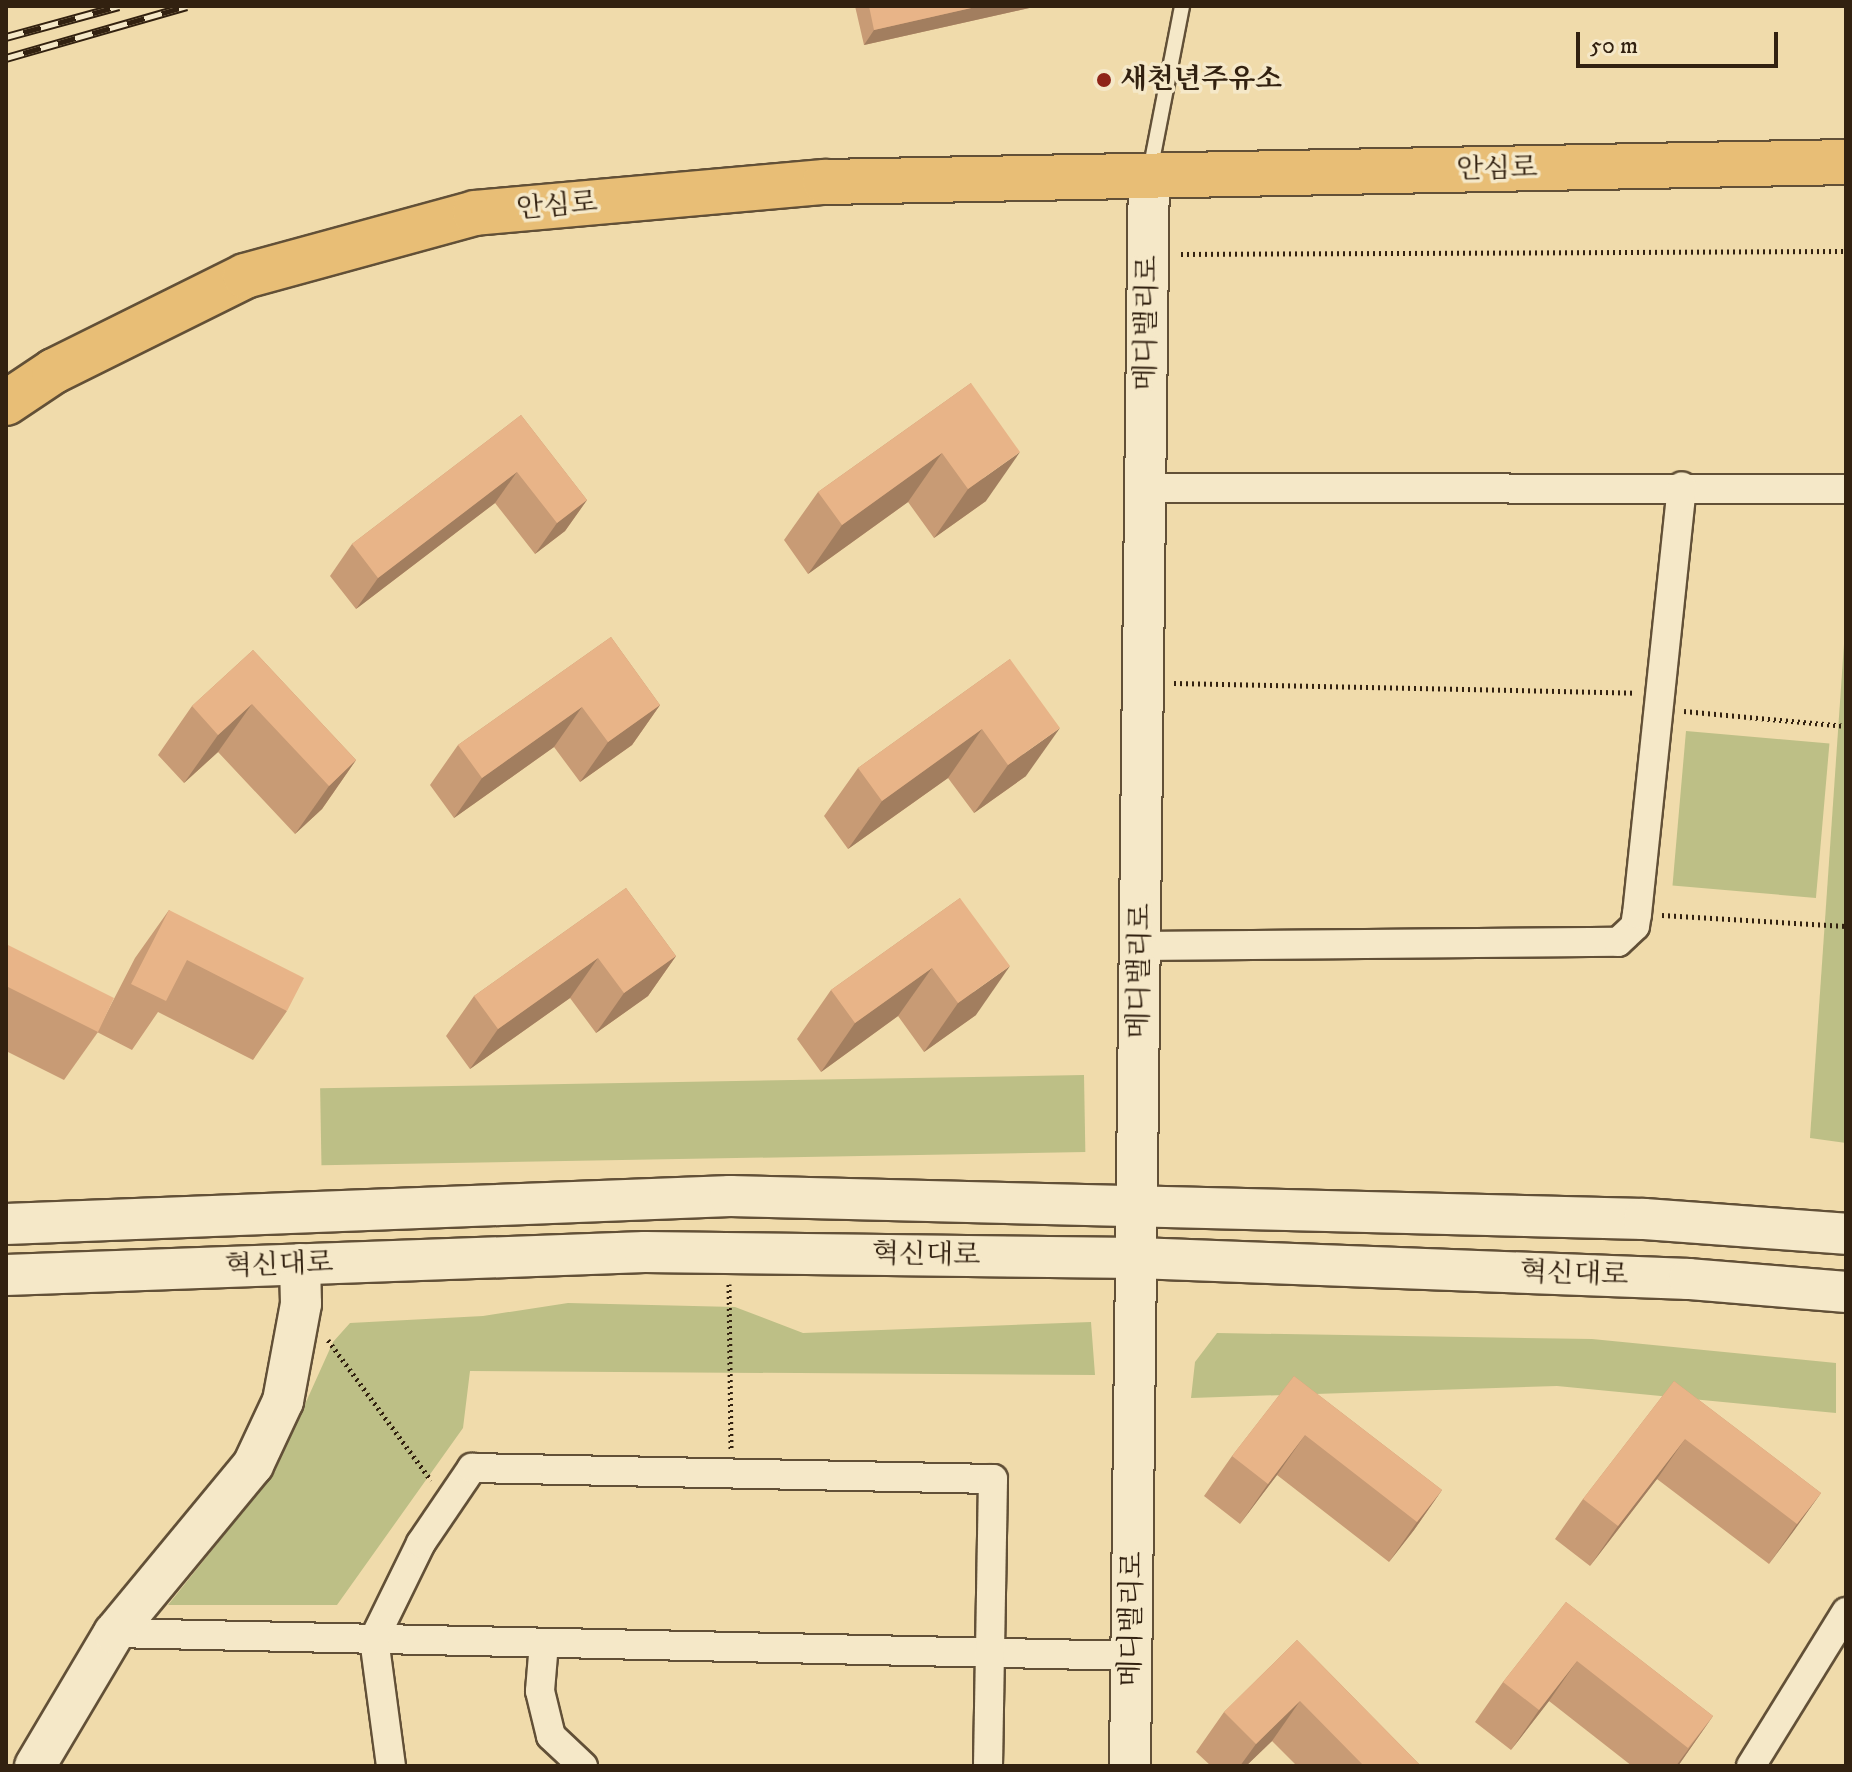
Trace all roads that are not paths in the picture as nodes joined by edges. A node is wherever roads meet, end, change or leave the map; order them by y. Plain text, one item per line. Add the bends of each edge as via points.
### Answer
1 (1182, 6) edge
2 (1846, 162) edge
3 (1149, 176) junction
4 (6, 403) edge
5 (1682, 486) junction
6 (1145, 488) junction
7 (1846, 489) edge
8 (1140, 946) junction
9 (1137, 1203) junction
10 (6, 1224) edge
11 (1846, 1234) edge
12 (1137, 1258) junction
13 (300, 1264) junction
14 (6, 1275) edge
15 (1846, 1292) edge
16 (1846, 1612) edge
17 (114, 1633) junction
18 (374, 1639) junction
19 (544, 1643) junction
20 (992, 1654) junction
21 (1132, 1656) junction
22 (35, 1766) edge
23 (391, 1766) edge
24 (583, 1766) edge
25 (988, 1766) edge
26 (1130, 1766) edge
27 (1751, 1766) edge

1 - 3 lane
2 - 3 main road, 안심로
3 - 4 main road, 안심로 via 825,182 475,213 245,276 54,371
3 - 6 main road, 메디밸리로
5 - 6 street
5 - 7 street
5 - 8 street via 1637,914 1618,942
6 - 8 main road, 메디밸리로
8 - 9 main road, 메디밸리로
9 - 10 main road via 730,1196
9 - 11 main road via 1644,1219
9 - 12 main road, 메디밸리로
12 - 13 main road, 혁신대로 via 729,1253
12 - 15 main road, 혁신대로 via 1689,1279
12 - 21 main road, 메디밸리로
13 - 14 main road, 혁신대로
13 - 17 main road via 301,1304 283,1401 253,1465
16 - 27 street
17 - 18 street
17 - 22 main road
18 - 19 street
18 - 20 street via 472,1468 993,1479
18 - 23 street
19 - 20 street
19 - 24 street via 540,1691 551,1736
20 - 21 street
20 - 25 street
21 - 26 main road, 메디밸리로

